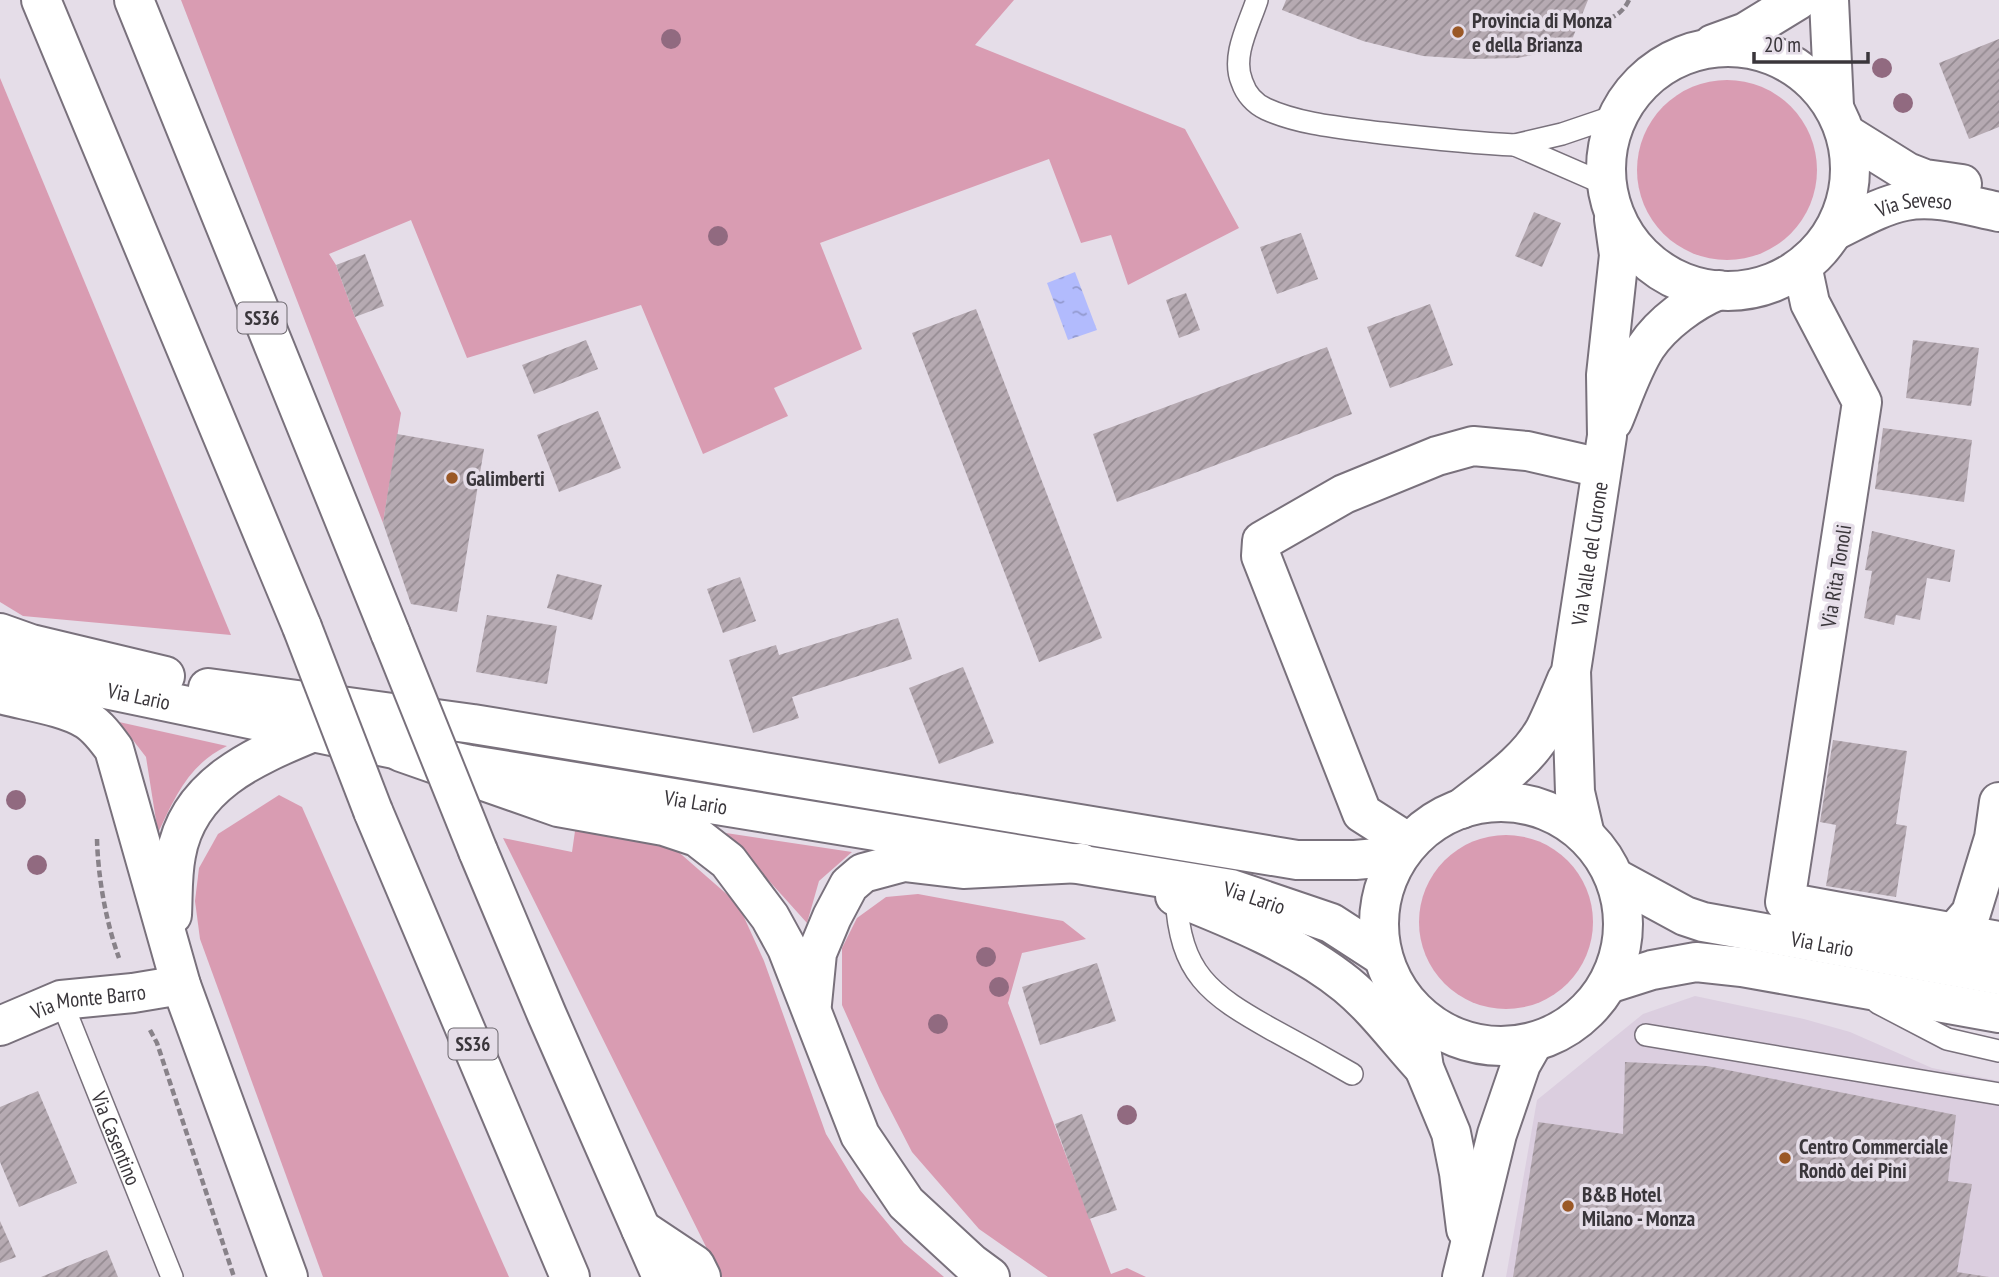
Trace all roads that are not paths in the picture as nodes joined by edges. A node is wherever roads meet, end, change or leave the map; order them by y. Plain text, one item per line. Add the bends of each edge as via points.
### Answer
1 (41, 0) edge
2 (134, 0) edge
3 (1257, 0) edge
4 (1798, 0) edge
5 (1829, 0) edge
6 (1698, 50) junction
7 (1618, 115) junction
8 (1840, 120) junction
9 (1516, 145) junction
10 (1609, 195) junction
11 (1999, 199) edge
12 (1999, 212) edge
13 (1833, 231) junction
14 (1807, 262) junction
15 (1718, 290) junction
16 (1604, 452) junction
17 (0, 633) edge
18 (0, 667) edge
19 (1571, 671) junction
20 (219, 689) junction
21 (0, 694) edge
22 (311, 733) junction
23 (401, 752) junction
24 (1461, 808) junction
25 (1584, 831) junction
26 (1997, 832) edge
27 (1404, 849) junction
28 (1081, 863) junction
29 (1615, 878) junction
30 (1176, 896) junction
31 (1953, 934) junction
32 (1999, 941) edge
33 (169, 945) junction
34 (1382, 956) junction
35 (1999, 975) edge
36 (1608, 984) junction
37 (181, 985) junction
38 (1844, 986) junction
39 (61, 1000) junction
40 (811, 1010) junction
41 (1414, 1012) junction
42 (1999, 1013) edge
43 (0, 1026) edge
44 (1646, 1035) dead end
45 (1533, 1043) junction
46 (1999, 1051) edge
47 (1424, 1068) junction
48 (1352, 1074) dead end
49 (1999, 1094) edge
50 (525, 1165) junction
51 (641, 1229) junction
52 (1465, 1263) edge
53 (172, 1277) edge
54 (288, 1277) edge
55 (541, 1277) edge
56 (570, 1277) edge
57 (663, 1277) edge
58 (701, 1277) edge
59 (990, 1277) edge

1 - 50 main road, SS36, bridge via 302,627 373,811
2 - 51 main road, SS36, bridge via 478,851
3 - 9 lane via 1238,63 1250,97 1265,109 1354,129
4 - 6 main road via 1746,32
5 - 8 main road
6 - 7 main road via 1671,60 1650,75
6 - 8 main road via 1734,46 1774,55 1811,78
7 - 9 lane
7 - 10 main road via 1607,149
8 - 11 main road, Via Seveso via 1907,172 1971,186
8 - 13 main road via 1851,162 1850,184
9 - 10 lane
10 - 15 main road via 1626,236 1654,265 1679,281
10 - 16 main road, Via Valle del Curone via 1619,255 1606,375
12 - 13 main road, Via Seveso via 1939,201 1907,201
13 - 14 main road
14 - 15 main road via 1765,285
14 - 31 main road, Via Rita Tonoli via 1803,270 1810,303 1862,402 1785,902
15 - 16 main road, Via Valle del Curone via 1679,314 1647,345
16 - 19 main road, Via Valle del Curone
16 - 27 main road via 1474,446 1344,494 1262,541 1261,556 1362,813
17 - 20 main road
18 - 20 main road, Via Lario
18 - 22 main road, Via Lario
19 - 24 main road, Via Valle del Curone via 1530,751
19 - 25 main road, Via Valle del Curone via 1575,792
20 - 27 main road, Via Lario via 473,723 1297,860 1355,860
21 - 33 main road via 87,720 114,749
22 - 23 main road, Via Lario
22 - 33 main road via 233,770 195,811 176,854
23 - 28 main road, Via Lario
23 - 40 main road via 558,807 664,826 697,837 728,862 770,917
24 - 25 main road via 1498,802 1535,807 1564,817
24 - 27 main road via 1433,822
25 - 29 main road
26 - 31 main road via 1971,912
27 - 34 main road via 1384,887 1378,921
28 - 30 main road
28 - 34 main road, Via Lario via 1231,889 1331,923
28 - 40 main road via 963,869 904,862 863,873 849,885 817,953
29 - 35 main road, Via Lario via 1703,922
29 - 36 main road via 1624,932
30 - 47 main road via 1235,920 1316,963 1348,986
30 - 48 lane via 1184,948 1211,991
31 - 32 main road
33 - 37 main road
34 - 41 main road
36 - 38 main road, Via Lario via 1696,962
36 - 45 main road via 1577,1021
37 - 39 main road, Via Monte Barro
37 - 54 main road
38 - 42 main road, Via Lario
38 - 46 lane via 1947,1038
39 - 43 main road, Via Monte Barro
39 - 53 lane, Via Casentino
40 - 59 main road via 860,1135 906,1203
41 - 45 main road via 1449,1036 1490,1047
41 - 47 main road
44 - 49 lane
45 - 52 main road via 1497,1134
47 - 52 main road via 1451,1133 1459,1173
50 - 55 main road via 520,1213
50 - 56 main road, SS36
51 - 57 main road, SS36
51 - 58 main road via 695,1265

